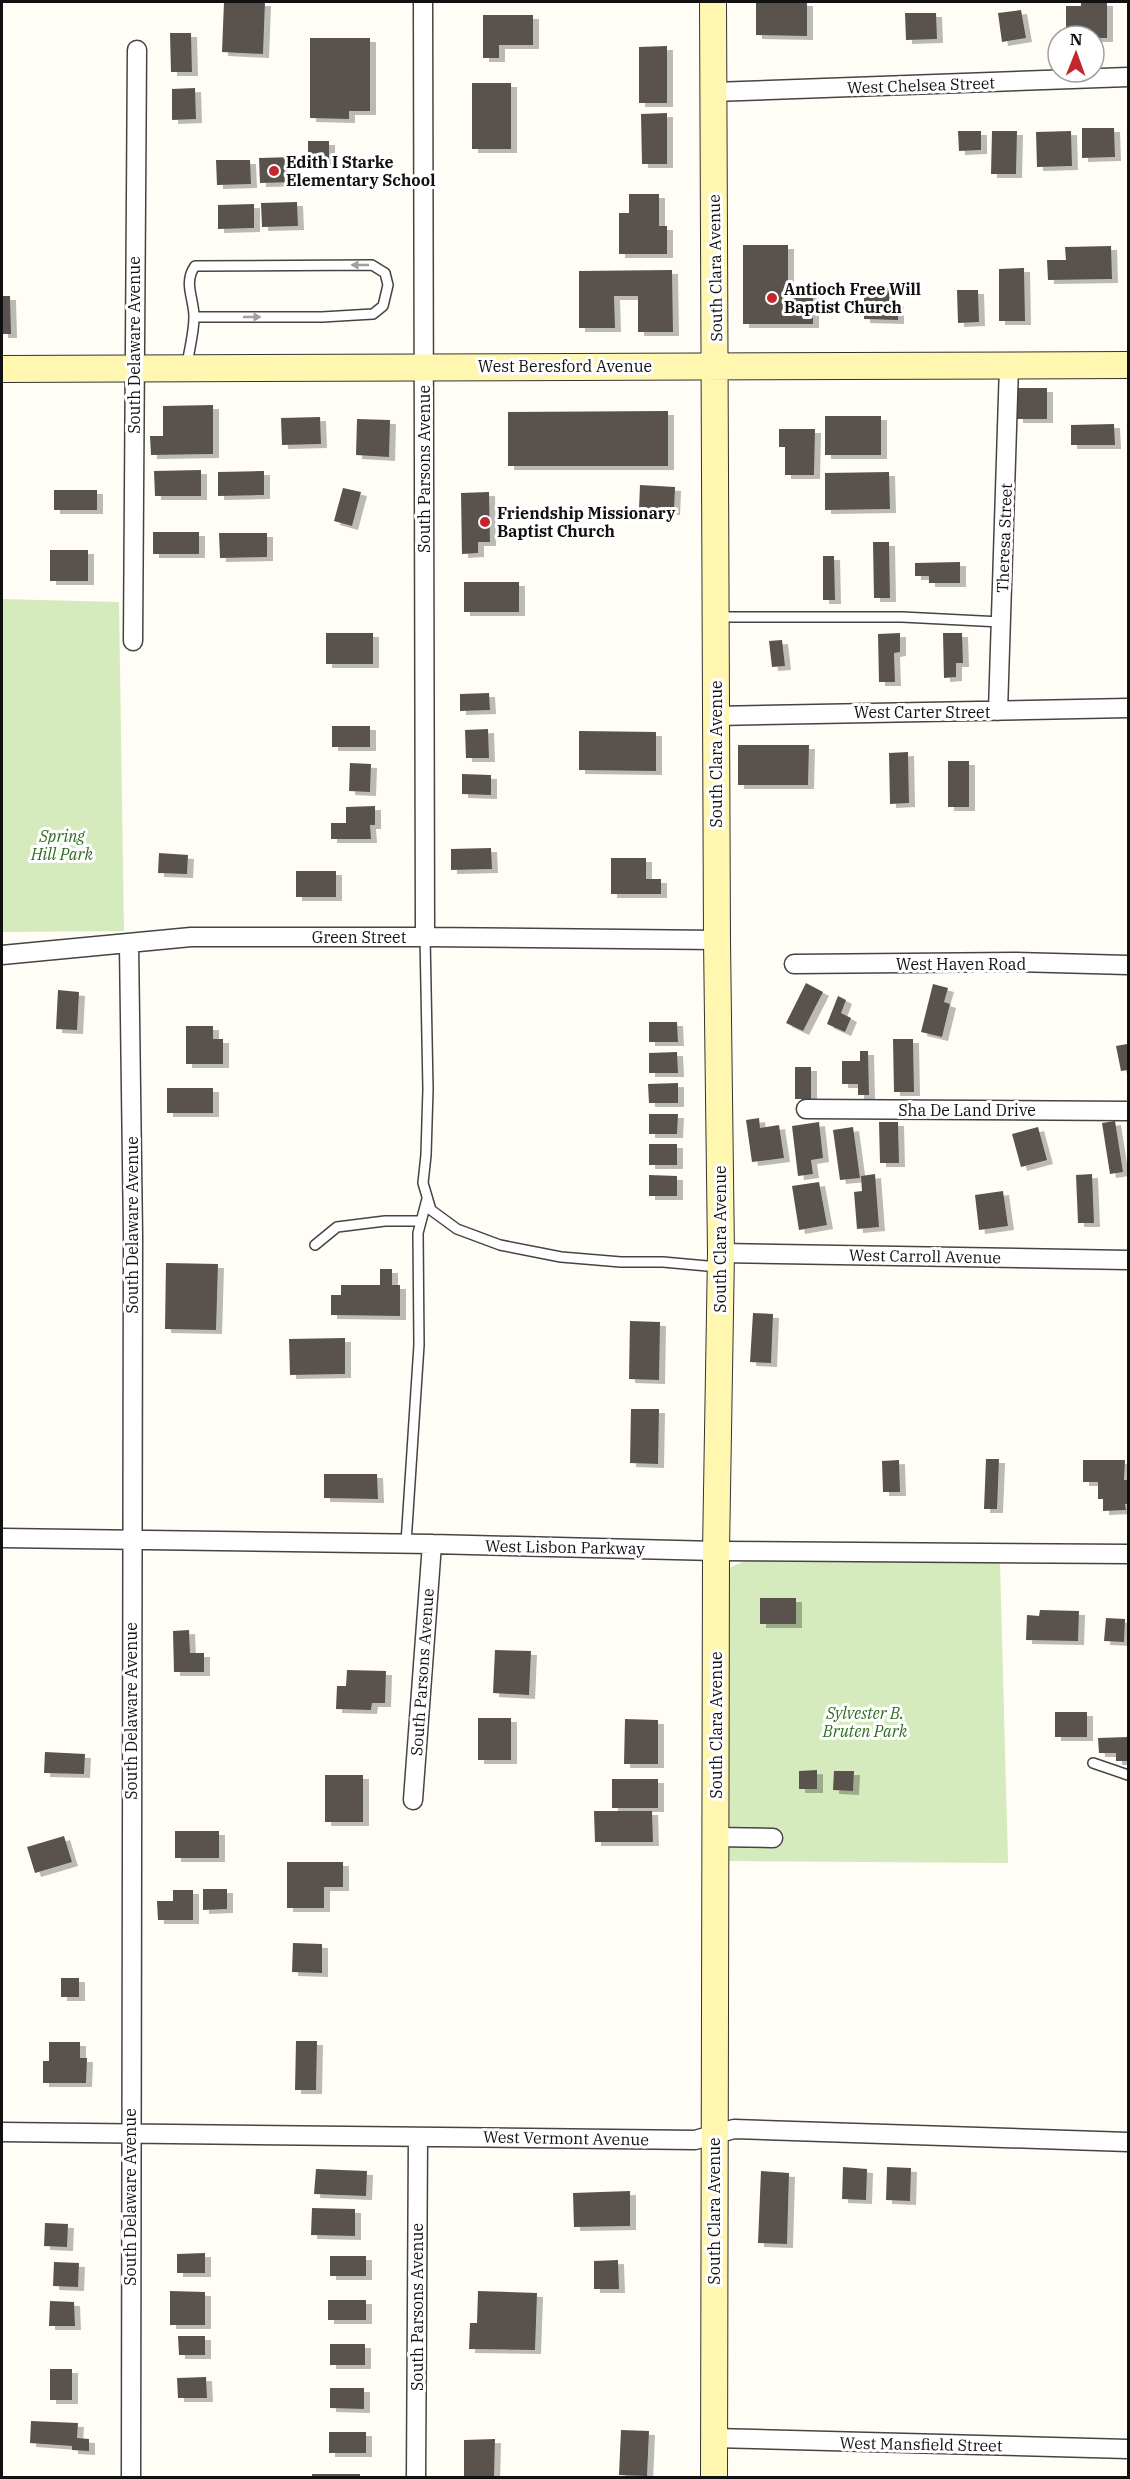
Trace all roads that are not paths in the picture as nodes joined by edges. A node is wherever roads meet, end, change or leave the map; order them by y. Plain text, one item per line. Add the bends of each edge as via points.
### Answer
1 (423, 2) edge
2 (713, 2) edge
3 (136, 50) dead end
4 (1128, 77) edge
5 (712, 92) junction
6 (194, 316) junction
7 (1010, 365) junction
8 (1128, 365) edge
9 (424, 366) junction
10 (716, 367) junction
11 (133, 368) junction
12 (187, 368) junction
13 (2, 369) edge
14 (715, 616) junction
15 (1001, 622) junction
16 (133, 641) dead end
17 (1128, 708) edge
18 (998, 711) junction
19 (716, 716) junction
20 (425, 937) junction
21 (717, 940) junction
22 (129, 944) junction
23 (2, 955) edge
24 (794, 964) dead end
25 (1128, 965) edge
26 (806, 1109) dead end
27 (1128, 1112) edge
28 (427, 1197) junction
29 (421, 1221) junction
30 (315, 1245) dead end
31 (721, 1260) junction
32 (1128, 1260) edge
33 (2, 1538) edge
34 (132, 1539) junction
35 (406, 1543) junction
36 (432, 1544) junction
37 (716, 1551) junction
38 (1128, 1554) edge
39 (1093, 1763) dead end
40 (1128, 1775) edge
41 (413, 1800) dead end
42 (715, 1837) junction
43 (773, 1838) dead end
44 (2, 2132) edge
45 (130, 2133) junction
46 (714, 2134) junction
47 (418, 2137) junction
48 (1128, 2142) edge
49 (714, 2438) junction
50 (1128, 2449) edge
51 (131, 2478) edge
52 (416, 2478) edge
53 (714, 2478) edge

1 - 9 street, South Parsons Avenue
2 - 5 street, South Clara Avenue
3 - 11 street, South Delaware Avenue
4 - 5 street, West Chelsea Street
5 - 10 street, South Clara Avenue
6 -> 6 lane via 373,314 383,306 388,285 385,273 372,266 195,266 189,274
6 - 12 lane
7 - 8 street, West Beresford Avenue
7 - 10 street, West Beresford Avenue
7 - 15 street, Theresa Street
9 - 10 street, West Beresford Avenue
9 - 12 street, West Beresford Avenue
9 - 20 street, South Parsons Avenue
10 - 14 street, South Clara Avenue
11 - 12 street, West Beresford Avenue
11 - 13 street, West Beresford Avenue
11 - 16 street, South Delaware Avenue
14 - 15 lane
14 - 19 street, South Clara Avenue
15 - 18 street, Theresa Street
17 - 18 street, West Carter Street
18 - 19 street, West Carter Street
19 - 21 street, South Clara Avenue
20 - 21 street, Green Street
20 - 22 street, Green Street via 192,937
20 - 28 lane via 428,1089 423,1183
21 - 31 street, South Clara Avenue
22 - 23 street, Green Street
22 - 34 street, South Delaware Avenue
24 - 25 street, West Haven Road
26 - 27 street, Sha De Land Drive
28 - 29 lane
28 - 31 lane via 431,1210 457,1229 500,1245 561,1257 621,1262
29 - 30 lane via 337,1227
29 - 35 lane via 419,1346
31 - 32 street, West Carroll Avenue
31 - 37 street, South Clara Avenue
33 - 34 street, West Lisbon Parkway
34 - 35 street, West Lisbon Parkway
34 - 45 street, South Delaware Avenue
35 - 36 street, West Lisbon Parkway
36 - 37 street, West Lisbon Parkway
36 - 41 street, South Parsons Avenue
37 - 38 street, West Lisbon Parkway
37 - 42 street, South Clara Avenue
39 - 40 lane
42 - 43 street
42 - 46 street, South Clara Avenue
44 - 45 street, West Vermont Avenue
45 - 47 street, West Vermont Avenue
45 - 51 street, South Delaware Avenue
46 - 47 street, West Vermont Avenue via 695,2140
46 - 48 street, West Vermont Avenue via 734,2129
46 - 49 street, South Clara Avenue
47 - 52 street, South Parsons Avenue
49 - 50 street, West Mansfield Street
49 - 53 street, South Clara Avenue

